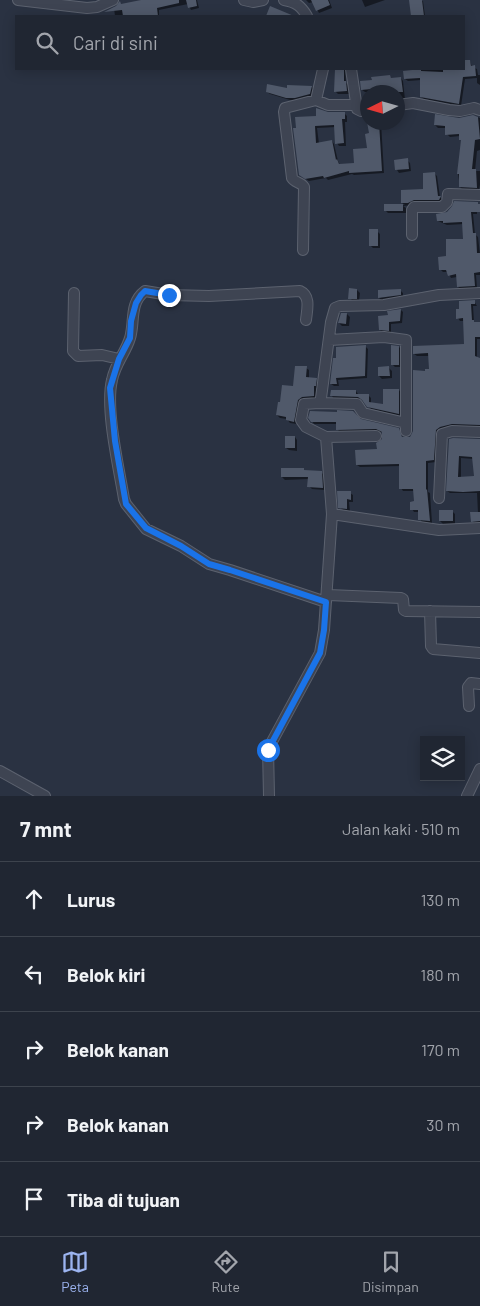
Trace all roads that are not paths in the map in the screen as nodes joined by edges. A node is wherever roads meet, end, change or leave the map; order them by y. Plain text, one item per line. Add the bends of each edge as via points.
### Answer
1 (18, 0) edge
2 (113, 0) edge
3 (244, 0) edge
4 (263, 0) edge
5 (284, 0) edge
6 (42, 1) edge
7 (306, 15) edge
8 (323, 70) edge
9 (351, 70) edge
10 (316, 100) junction
11 (405, 104) edge
12 (357, 105) junction
13 (480, 110) edge
14 (360, 111) edge
15 (480, 194) edge
16 (412, 235) dead end
17 (303, 250) dead end
18 (74, 293) dead end
19 (480, 293) edge
20 (306, 320) dead end
21 (329, 340) junction
22 (119, 359) junction
23 (319, 403) junction
24 (480, 432) edge
25 (376, 436) dead end
26 (326, 437) junction
27 (439, 498) dead end
28 (332, 514) junction
29 (480, 528) edge
30 (327, 598) junction
31 (430, 611) junction
32 (480, 612) edge
33 (480, 653) edge
34 (480, 684) edge
35 (469, 706) dead end
36 (480, 769) edge
37 (0, 771) edge
38 (45, 796) edge
39 (268, 796) edge
40 (468, 796) edge

1 - 6 street
2 - 6 street via 92,8
3 - 4 street
5 - 7 street via 300,5
8 - 10 street
9 - 12 street
10 - 12 street via 328,105
10 - 17 street via 288,106 284,112 292,178 304,187
11 - 13 street via 460,111
12 - 14 street
15 - 16 street via 448,194 442,207 414,207
18 - 22 street via 74,353
19 - 21 street via 439,295 384,305 340,306 333,312
20 - 22 street via 308,298 300,291 209,296 145,291 136,303 130,338
21 - 23 street
21 - 23 street via 384,337 406,340 406,427 364,414 357,404
22 - 30 street via 109,395 115,441 126,504 143,526 209,564
23 - 26 street via 304,404 301,420 306,427
24 - 27 street via 442,434
25 - 26 street
26 - 28 street
28 - 29 street via 438,530
28 - 30 street
30 - 31 street via 403,598 406,611
30 - 39 street via 320,653 268,750
31 - 32 street
31 - 33 street via 433,649
34 - 35 street via 471,683 468,687
36 - 40 street
37 - 38 street

